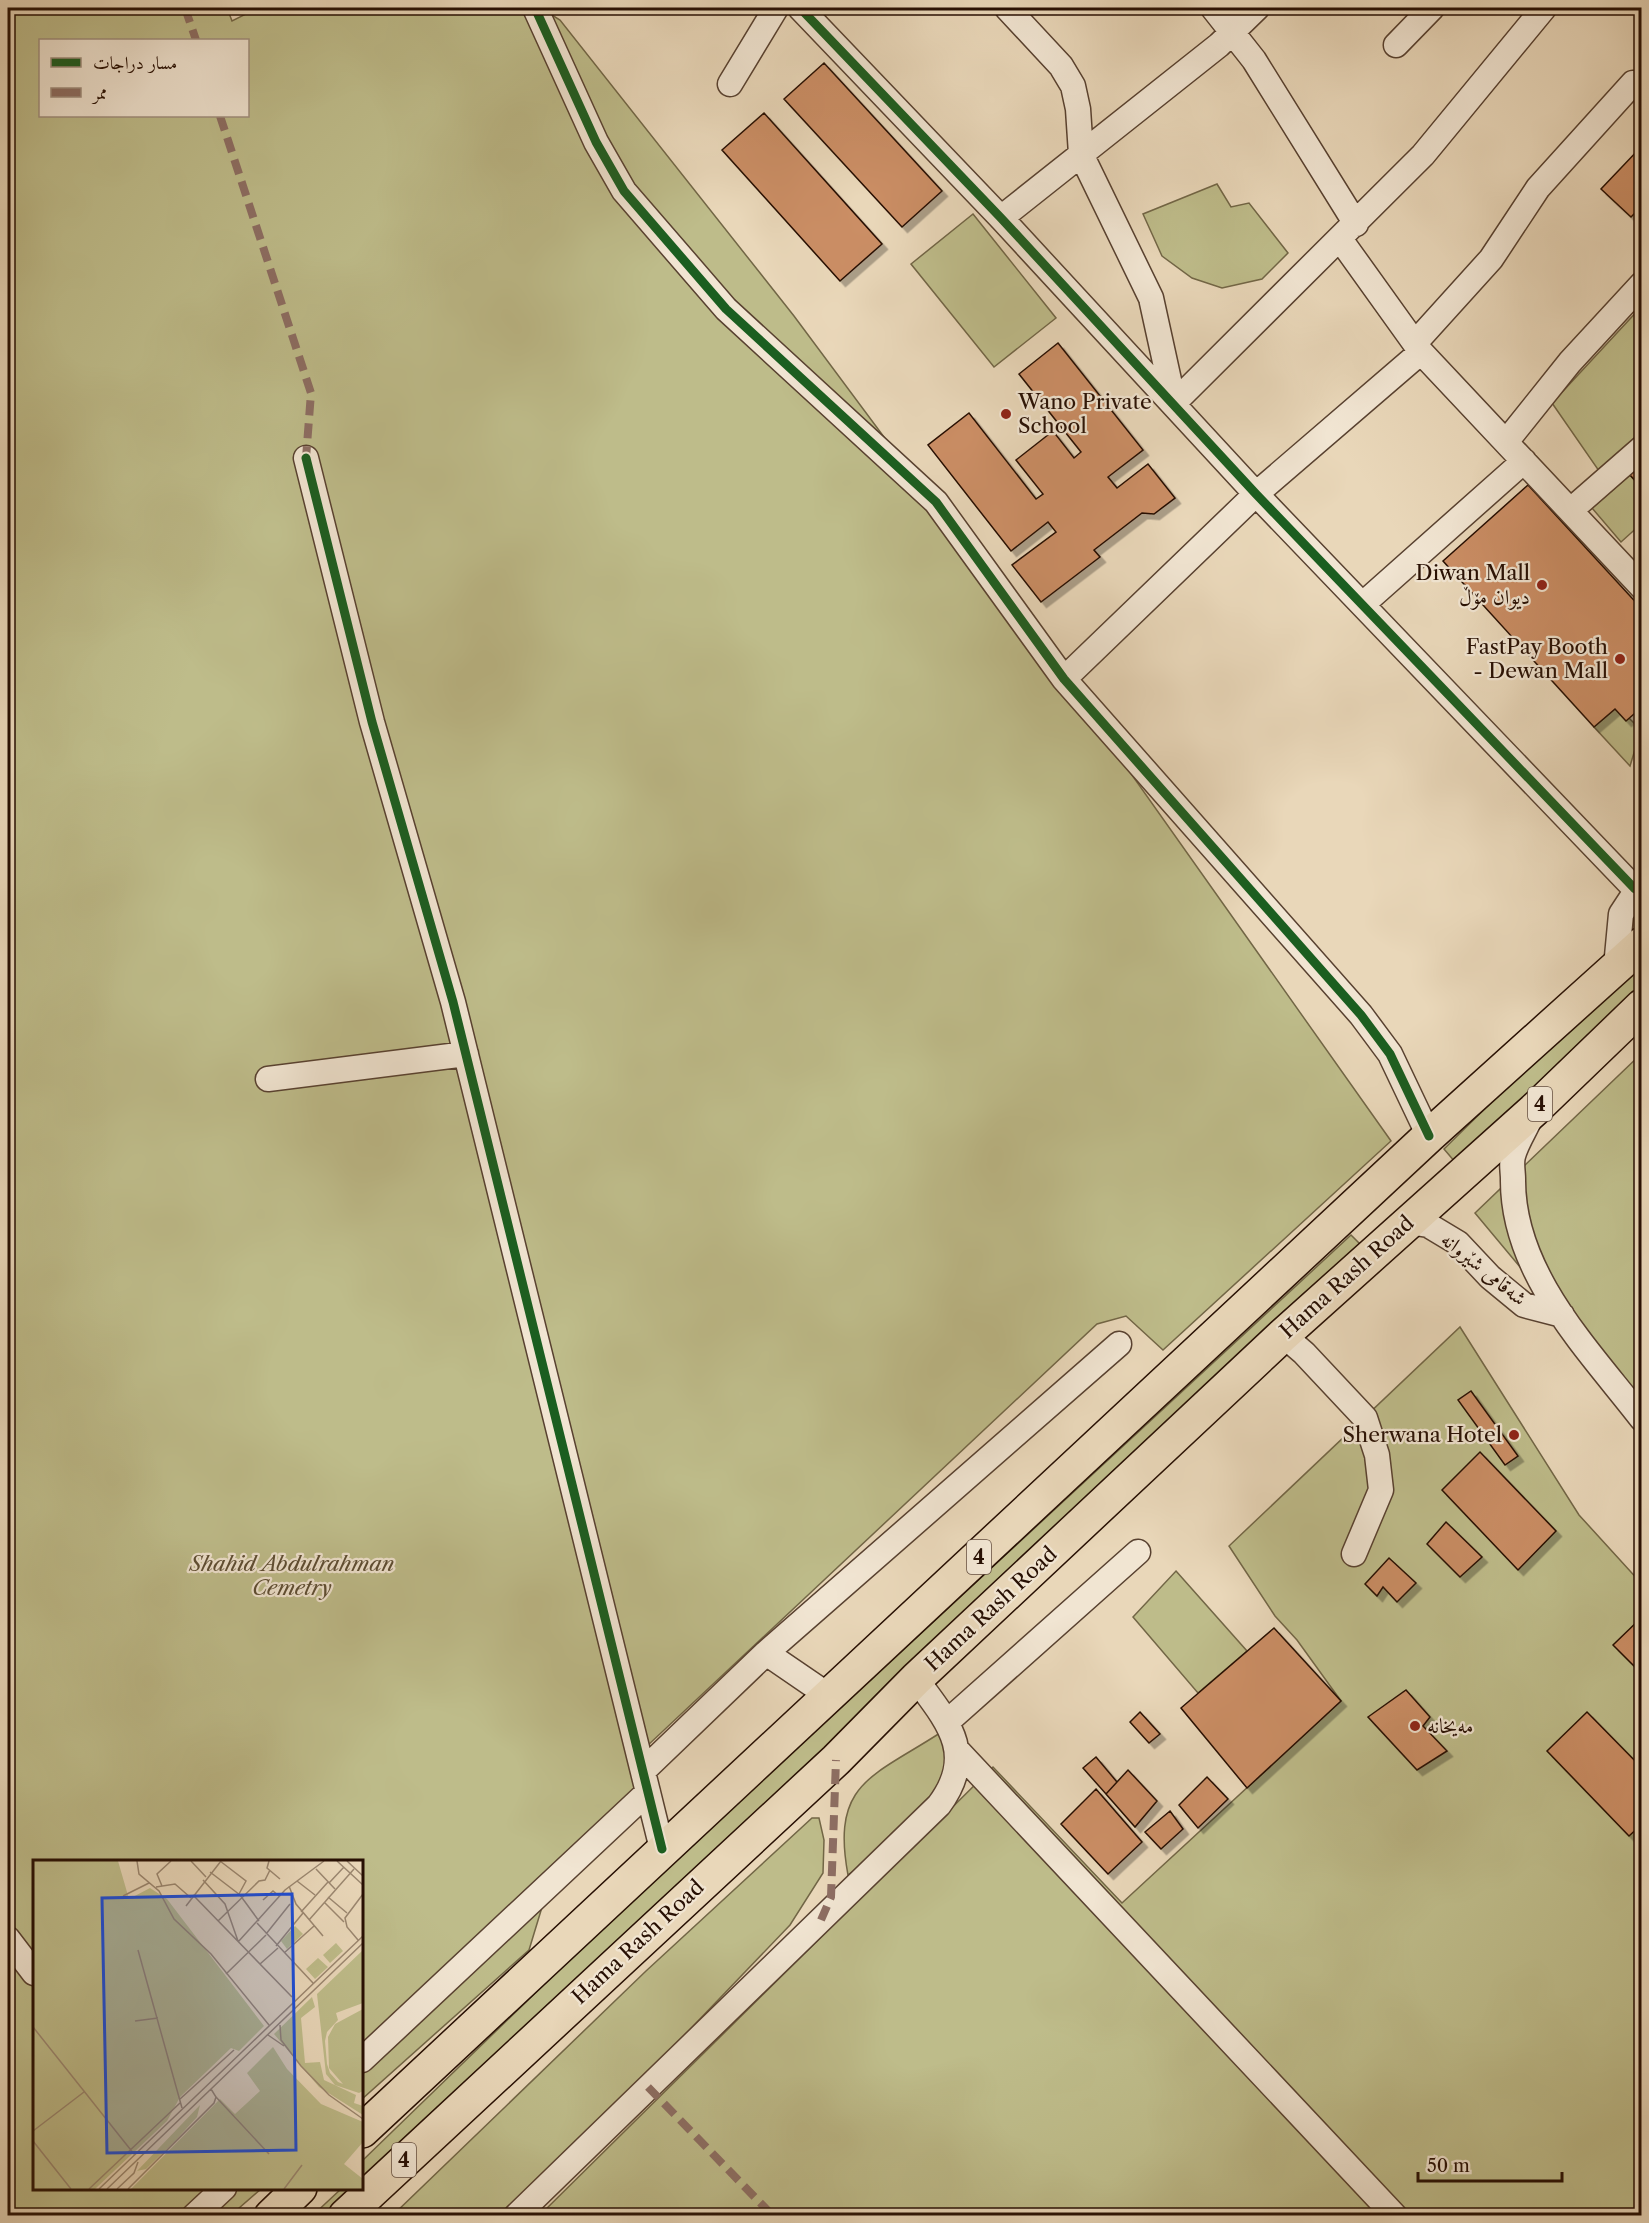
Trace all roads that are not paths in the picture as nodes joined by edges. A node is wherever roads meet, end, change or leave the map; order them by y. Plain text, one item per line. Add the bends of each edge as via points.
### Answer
1 (535, 8) edge
2 (800, 8) edge
3 (1007, 8) edge
4 (1213, 8) edge
5 (1257, 8) edge
6 (1432, 8) edge
7 (1541, 9) edge
8 (770, 10) edge
9 (1234, 32) junction
10 (1396, 45) dead end
11 (1633, 83) dead end
12 (730, 84) dead end
13 (1081, 154) junction
14 (1001, 218) junction
15 (1348, 231) junction
16 (1641, 284) edge
17 (1418, 348) junction
18 (1174, 404) junction
19 (1506, 442) junction
20 (1641, 448) edge
21 (306, 458) dead end
22 (1524, 461) junction
23 (1256, 494) junction
24 (1571, 510) junction
25 (1641, 587) edge
26 (1363, 604) junction
27 (1064, 679) junction
28 (1638, 885) edge
29 (1641, 944) edge
30 (1616, 967) junction
31 (1641, 1006) edge
32 (466, 1054) junction
33 (268, 1079) dead end
34 (1534, 1110) junction
35 (1429, 1136) junction
36 (1408, 1222) junction
37 (1562, 1315) junction
38 (1283, 1335) junction
39 (1119, 1344) dead end
40 (1641, 1419) edge
41 (1138, 1552) dead end
42 (1354, 1554) dead end
43 (766, 1653) junction
44 (916, 1679) junction
45 (829, 1696) junction
46 (947, 1722) junction
47 (957, 1750) junction
48 (646, 1782) junction
49 (662, 1849) junction
50 (8, 1939) edge
51 (33, 1972) edge
52 (363, 2059) edge
53 (363, 2130) edge
54 (298, 2190) edge
55 (216, 2198) edge
56 (194, 2216) edge
57 (271, 2216) edge
58 (345, 2216) edge
59 (516, 2216) edge
60 (1395, 2216) edge

1 - 27 street via 596,142 624,191 726,309 936,502
2 - 14 street
3 - 13 street via 1068,76 1077,98
4 - 9 street
5 - 9 street
6 - 10 street
7 - 15 street via 1442,134
8 - 12 street
9 - 13 street
9 - 15 street
11 - 17 street via 1538,188 1484,267
13 - 14 street
13 - 18 street via 1151,298
14 - 18 street
15 - 17 street
15 - 18 street
16 - 19 street via 1570,362
17 - 19 street
17 - 23 street
18 - 23 street
19 - 22 street
20 - 24 street
21 - 32 street via 372,722
22 - 24 street
22 - 26 street
23 - 26 street
23 - 27 street
24 - 25 street
26 - 28 street
27 - 35 street via 1361,1015 1390,1054
28 - 30 street via 1619,921
29 - 30 highway, 4
30 - 35 highway, 4
31 - 34 highway, Hama Rash Road / 4
32 - 33 street
32 - 48 street
34 - 36 highway, Hama Rash Road / 4
34 - 37 street, شەقامی شێروانە via 1513,1156 1512,1197 1533,1268
35 - 45 highway, 4
36 - 37 street, شەقامی شێروانە via 1428,1225 1458,1243 1524,1305
36 - 38 highway, Hama Rash Road / 4
37 - 40 street, شەقامی شێروانە
38 - 42 street via 1365,1418 1377,1455 1381,1490
38 - 44 highway, Hama Rash Road / 4
39 - 43 street
41 - 46 street
43 - 45 street
43 - 48 street
44 - 46 street
44 - 58 highway, Hama Rash Road / 4 via 836,1760
45 - 49 highway, 4
46 - 47 street
47 - 59 street via 954,1780 939,1805
47 - 60 street
48 - 49 street
48 - 52 street
49 - 53 highway, 4
50 - 51 street
54 - 57 highway
55 - 56 street

